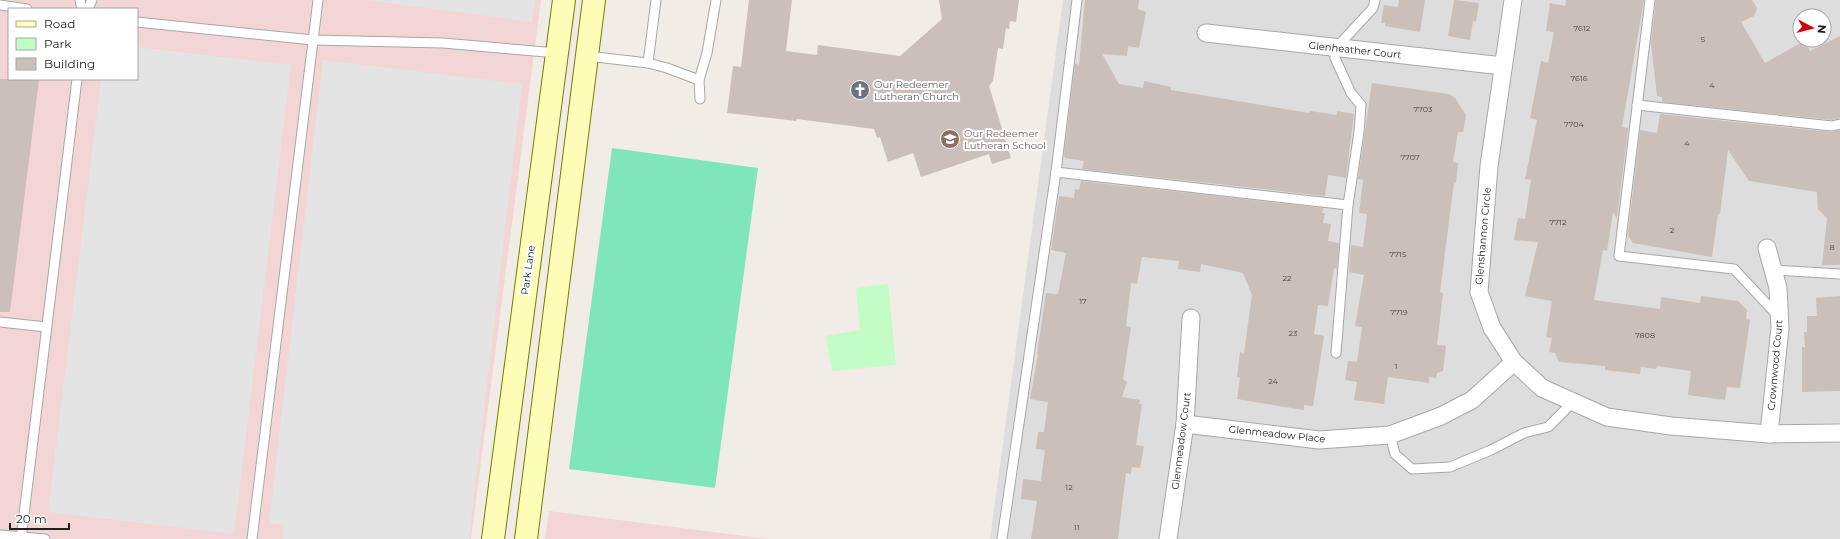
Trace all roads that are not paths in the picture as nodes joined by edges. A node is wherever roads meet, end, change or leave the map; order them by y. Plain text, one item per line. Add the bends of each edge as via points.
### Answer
1 (318, 0) edge
2 (564, 0) edge
3 (594, 0) edge
4 (656, 0) edge
5 (716, 0) edge
6 (1077, 0) edge
7 (1375, 0) edge
8 (1513, 0) edge
9 (1650, 0) edge
10 (0, 5) edge
11 (20, 8) edge
12 (138, 22) edge
13 (1206, 33) dead end
14 (313, 40) junction
15 (1336, 48) junction
16 (557, 53) junction
17 (587, 56) junction
18 (648, 63) junction
19 (1503, 66) junction
20 (77, 80) edge
21 (699, 80) junction
22 (700, 99) dead end
23 (1637, 105) junction
24 (1840, 124) edge
25 (1056, 172) junction
26 (1348, 205) junction
27 (1767, 248) dead end
28 (1773, 270) junction
29 (1840, 274) edge
30 (1779, 317) junction
31 (1191, 318) dead end
32 (0, 322) edge
33 (46, 327) junction
34 (1336, 353) dead end
35 (1514, 362) junction
36 (1574, 402) junction
37 (1185, 424) junction
38 (1840, 433) edge
39 (1769, 434) junction
40 (1390, 435) junction
41 (0, 536) edge
42 (21, 538) edge
43 (45, 539) edge
44 (252, 539) edge
45 (493, 539) edge
46 (526, 539) edge
47 (1002, 539) edge
48 (1168, 539) edge

1 - 14 lane
2 - 16 main road, Park Lane
3 - 17 main road
4 - 18 lane
5 - 21 lane via 707,53
6 - 25 lane
7 - 15 lane via 1373,8
8 - 19 street, Glenshannon Circle
9 - 23 lane
10 - 11 lane
12 - 14 lane
13 - 15 street, Glenheather Court
14 - 16 lane via 443,43
14 - 44 lane
15 - 19 street, Glenheather Court
15 - 26 lane via 1336,58 1351,93 1361,105
16 - 17 main road
16 - 45 main road, Park Lane
17 - 18 lane
17 - 46 main road
18 - 21 lane
19 - 35 street, Glenshannon Circle via 1489,166 1479,292 1492,328
20 - 33 lane
21 - 22 lane
23 - 24 lane via 1832,126
23 - 30 lane via 1619,256 1734,269
25 - 26 lane
25 - 47 lane
26 - 34 lane
27 - 28 street, Crownwood Court
28 - 29 lane
28 - 30 street, Crownwood Court via 1778,288
30 - 39 street, Crownwood Court
31 - 37 street, Glenmeadow Court
32 - 33 lane
33 - 42 lane
35 - 36 street, Glenshannon Circle via 1542,388
35 - 40 street, Glenmeadow Place via 1472,400 1440,416
36 - 39 street, Glenshannon Circle via 1607,417 1671,426
36 - 40 lane via 1548,427 1524,433 1450,467 1412,469 1395,454
37 - 40 street, Glenmeadow Place via 1319,440
37 - 48 street, Glenmeadow Court
38 - 39 street, Glenshannon Circle
41 - 42 lane
42 - 43 lane

